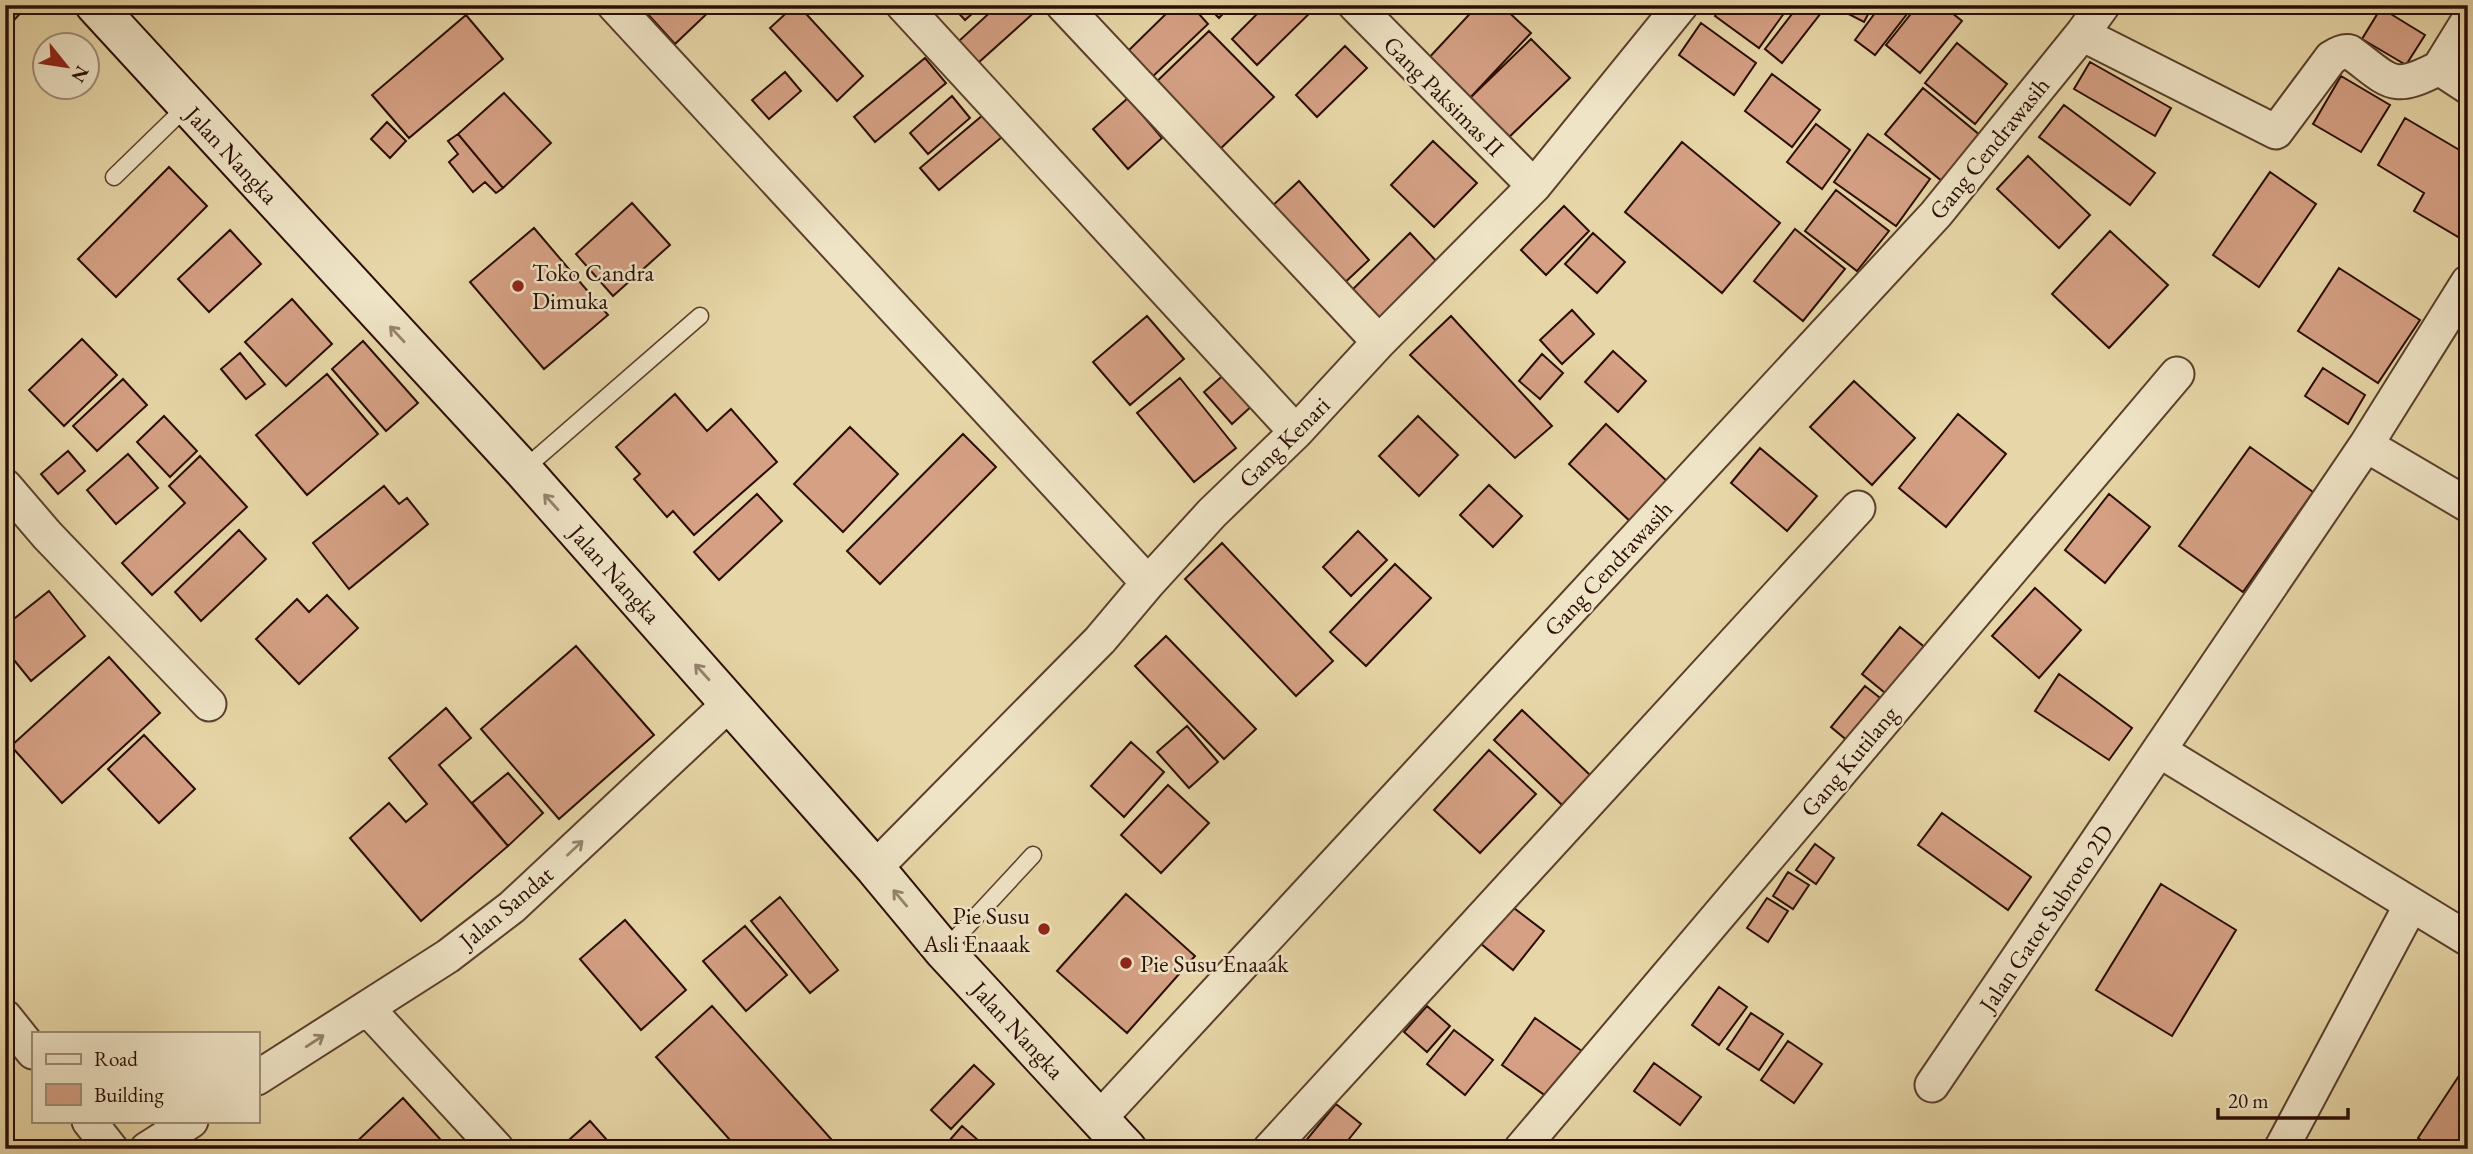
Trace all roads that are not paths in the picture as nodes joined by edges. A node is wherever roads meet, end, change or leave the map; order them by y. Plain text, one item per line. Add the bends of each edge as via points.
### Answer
1 (95, 5) edge
2 (614, 5) edge
3 (903, 5) edge
4 (1063, 5) edge
5 (1354, 5) edge
6 (1681, 5) edge
7 (2103, 5) edge
8 (2468, 21) edge
9 (2082, 34) junction
10 (2439, 68) junction
11 (2468, 87) edge
12 (187, 106) junction
13 (114, 177) dead end
14 (1534, 186) junction
15 (2468, 282) edge
16 (699, 316) dead end
17 (1379, 342) junction
18 (2177, 374) dead end
19 (1296, 432) junction
20 (2366, 445) junction
21 (523, 470) junction
22 (5, 486) edge
23 (2468, 505) edge
24 (1858, 508) dead end
25 (1148, 583) junction
26 (209, 704) dead end
27 (730, 704) junction
28 (2160, 751) junction
29 (1033, 855) dead end
30 (875, 868) junction
31 (2412, 905) junction
32 (2468, 939) edge
33 (944, 951) junction
34 (367, 1008) junction
35 (5, 1017) edge
36 (32, 1051) edge
37 (259, 1077) edge
38 (1932, 1085) dead end
39 (1099, 1119) junction
40 (90, 1122) edge
41 (189, 1122) edge
42 (111, 1149) edge
43 (147, 1149) edge
44 (497, 1149) edge
45 (1127, 1149) edge
46 (1270, 1149) edge
47 (1521, 1149) edge
48 (2281, 1149) edge

1 - 12 main road, Jalan Nangka
2 - 25 street
3 - 19 street
4 - 17 street
5 - 14 street, Gang Paksimas II
6 - 14 street, Gang Kenari
7 - 9 street, Gang Cendrawasih
8 - 10 street
9 - 10 street via 2276,132 2337,54 2350,52 2389,81 2402,83
9 - 39 street, Gang Cendrawasih via 1936,214
10 - 11 street
12 - 13 lane
21 -> 12 main road, Jalan Nangka
14 - 17 street, Gang Kenari
15 - 20 street, Jalan Gatot Subroto 2D
16 - 21 lane
17 - 19 street, Gang Kenari
18 - 47 street, Gang Kutilang
19 - 25 street, Gang Kenari
20 - 23 street
20 - 28 street, Jalan Gatot Subroto 2D
27 -> 21 main road, Jalan Nangka
22 - 26 street
24 - 46 street
25 - 30 street, Gang Kenari via 1100,640
27 - 30 main road, Jalan Nangka
34 -> 27 street, Jalan Sandat via 448,956 512,907
28 - 31 street
28 - 38 street, Jalan Gatot Subroto 2D
29 - 33 lane
33 -> 30 main road, Jalan Nangka
31 - 32 street
31 - 48 street
33 - 39 main road, Jalan Nangka
37 -> 34 street, Jalan Sandat
34 - 44 street
35 - 36 street
39 - 45 main road, Jalan Nangka
40 - 42 street
41 - 43 street

